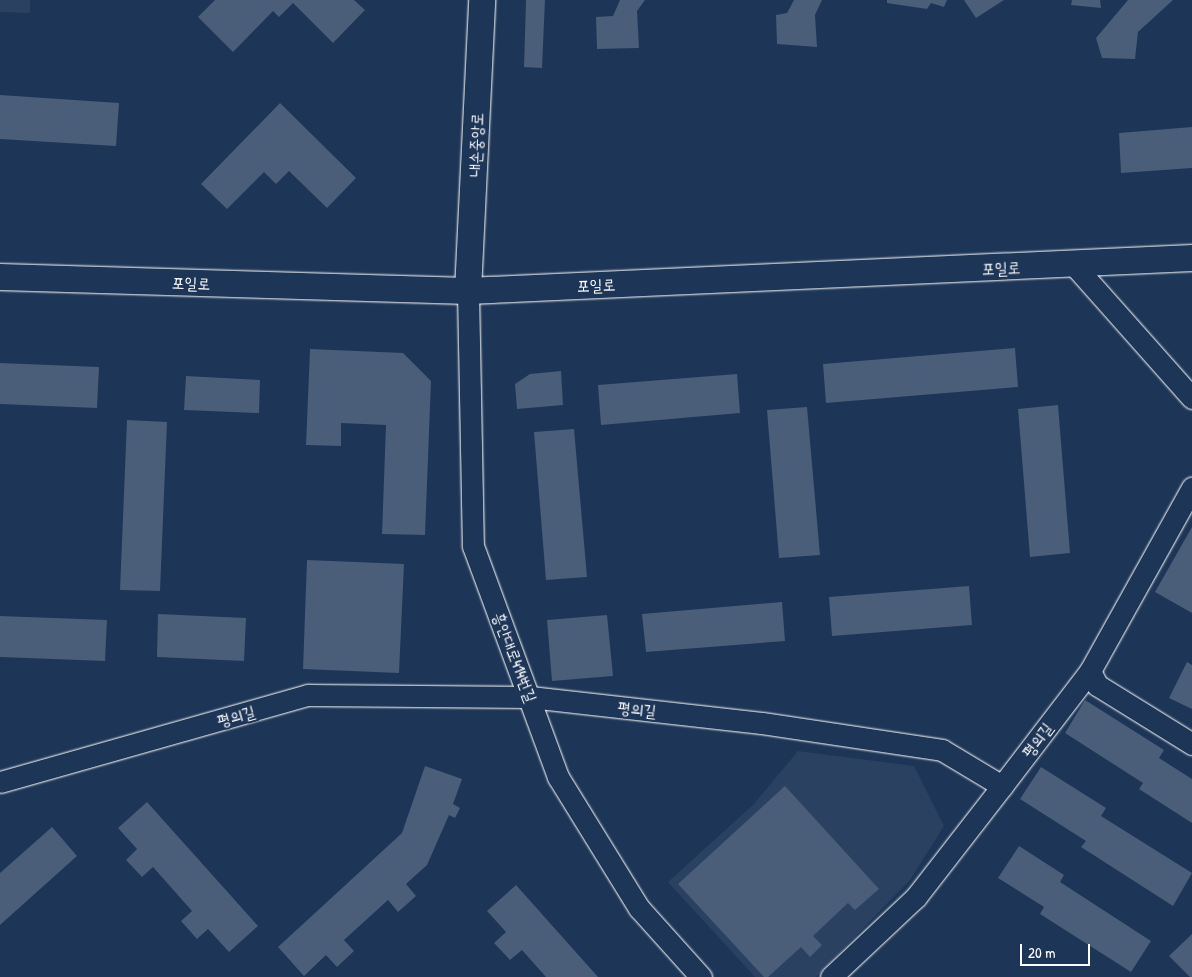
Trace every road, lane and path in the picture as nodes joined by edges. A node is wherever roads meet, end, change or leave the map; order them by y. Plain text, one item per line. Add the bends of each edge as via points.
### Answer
1 (482, 0) edge
2 (1192, 258) edge
3 (1074, 265) junction
4 (0, 277) edge
5 (468, 291) junction
6 (1192, 398) edge
7 (1192, 488) edge
8 (1090, 671) junction
9 (530, 697) junction
10 (1192, 744) edge
11 (0, 782) edge
12 (1002, 786) junction
13 (701, 977) edge
14 (831, 977) edge

1 - 5 street, 내손중앙로
2 - 3 street, 포일로
3 - 5 street, 포일로
3 - 6 street
4 - 5 street, 포일로
5 - 9 street, 흥안대로414번길 via 473,546
7 - 8 street, 평의길
8 - 10 street via 1097,685
8 - 12 street, 평의길
9 - 11 street, 평의길 via 308,695
9 - 12 street, 평의길 via 762,723 942,750
9 - 13 street, 흥안대로414번길 via 558,777 638,908
12 - 14 street via 916,898

